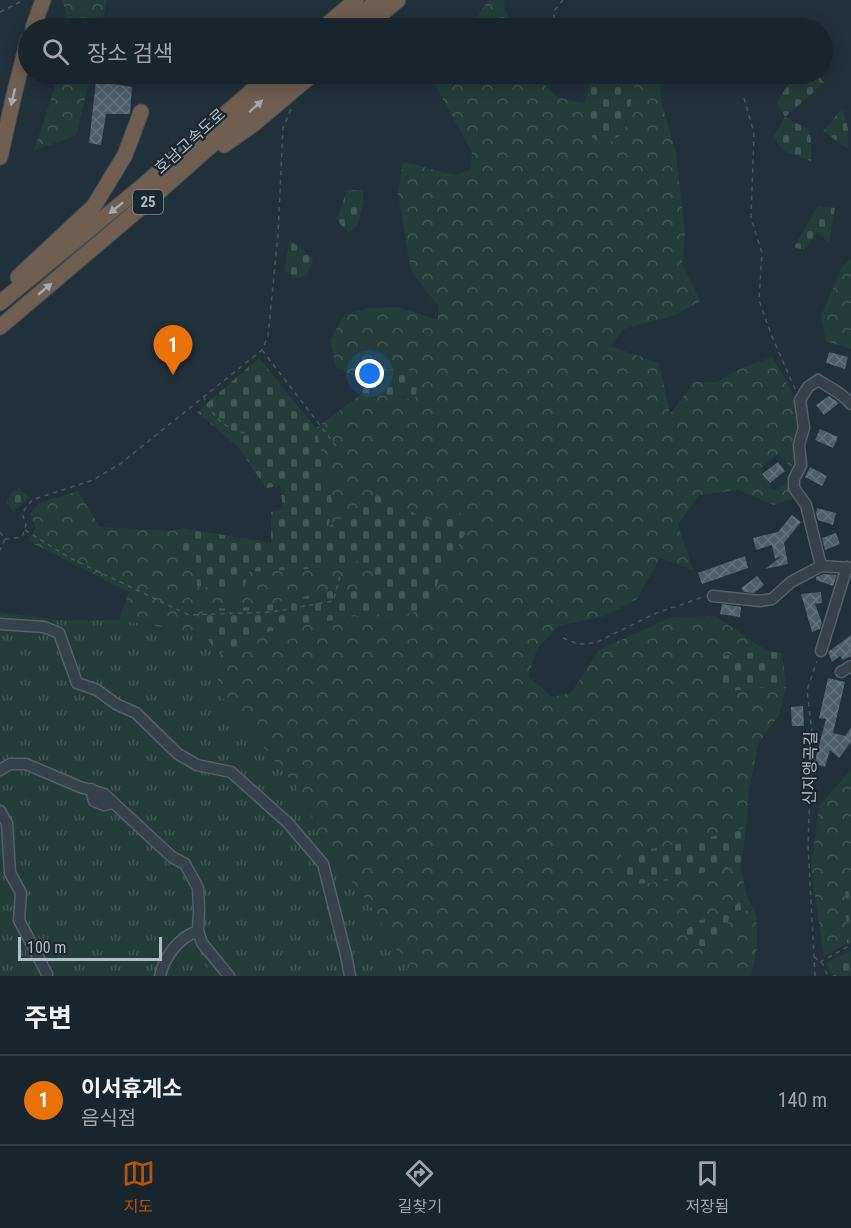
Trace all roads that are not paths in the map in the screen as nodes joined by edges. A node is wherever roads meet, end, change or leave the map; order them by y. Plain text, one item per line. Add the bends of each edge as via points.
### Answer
1 (44, 0) edge
2 (356, 0) edge
3 (378, 0) edge
4 (398, 0) edge
5 (37, 18) edge
6 (335, 18) edge
7 (357, 18) edge
8 (377, 18) edge
9 (18, 79) edge
10 (260, 84) edge
11 (281, 84) edge
12 (301, 84) edge
13 (141, 112) dead end
14 (0, 157) edge
15 (152, 198) junction
16 (0, 302) edge
17 (0, 327) edge
18 (851, 404) edge
19 (821, 566) junction
20 (849, 568) edge
21 (713, 596) road end
22 (0, 624) edge
23 (821, 651) road end
24 (0, 770) edge
25 (0, 811) edge
26 (198, 931) junction
27 (47, 976) edge
28 (160, 976) edge
29 (229, 976) edge
30 (350, 976) edge

1 - 5 highway
2 - 6 highway
3 - 7 highway
4 - 8 highway
9 -> 14 highway
10 -> 16 highway, 호남고속도로 / 25
15 -> 11 highway, 호남고속도로 / 25
12 - 15 highway
13 - 16 highway via 125,155 94,206 21,273
17 -> 15 highway, 호남고속도로 / 25
18 - 19 lane via 841,393 818,380 800,400 804,428 799,446 801,465 794,488 806,505
19 - 20 lane
19 - 21 lane via 791,582 772,599
20 - 23 lane
22 - 30 lane via 44,627 59,633 77,682 136,713 178,754 197,765 231,772 288,823 323,864
24 - 26 lane via 10,764 26,764 104,794 172,857 185,864 198,888
25 - 27 lane via 7,824 10,873 21,893 20,920
26 - 28 lane via 188,934 175,947
26 - 29 lane via 202,943

